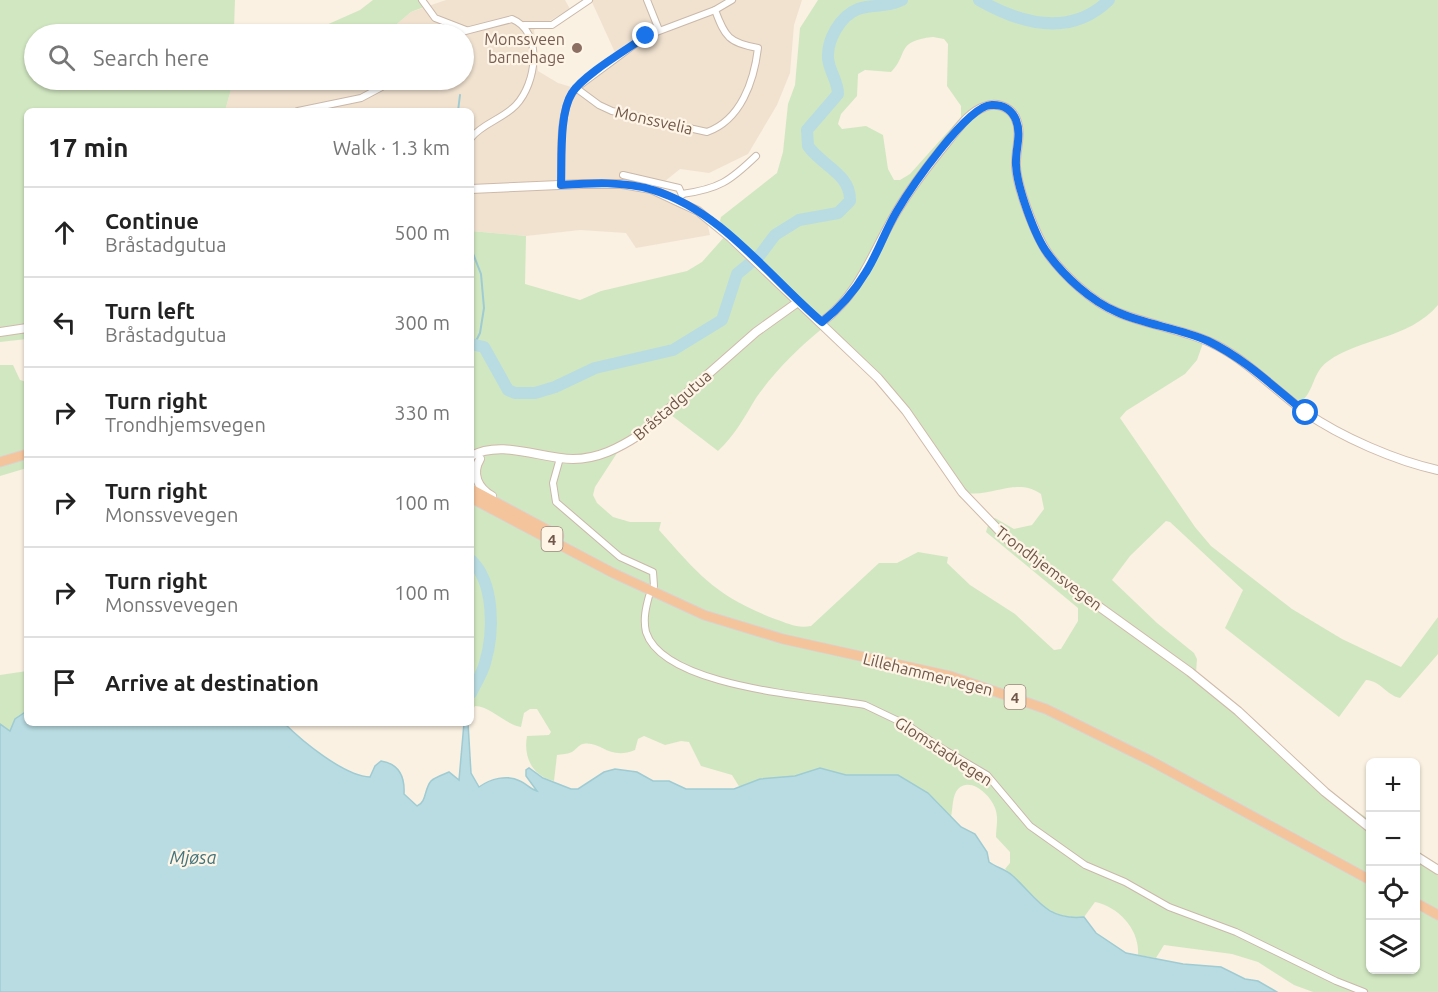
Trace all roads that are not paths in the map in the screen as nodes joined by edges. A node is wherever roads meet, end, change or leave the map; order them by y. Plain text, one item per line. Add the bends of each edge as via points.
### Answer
1 (422, 0) edge
2 (589, 0) edge
3 (647, 0) edge
4 (732, 0) edge
5 (715, 10) junction
6 (446, 24) edge
7 (524, 25) junction
8 (474, 29) edge
9 (659, 30) junction
10 (576, 88) junction
11 (376, 90) edge
12 (313, 108) edge
13 (474, 135) edge
14 (756, 156) dead end
15 (623, 175) dead end
16 (561, 185) junction
17 (474, 189) edge
18 (682, 198) junction
19 (798, 302) junction
20 (822, 322) junction
21 (24, 328) edge
22 (0, 332) edge
23 (24, 455) edge
24 (475, 458) edge
25 (560, 458) junction
26 (0, 462) edge
27 (1438, 470) edge
28 (474, 490) edge
29 (474, 500) edge
30 (511, 509) junction
31 (632, 581) junction
32 (654, 586) dead end
33 (650, 596) dead end
34 (1366, 824) edge
35 (1420, 859) edge
36 (1438, 870) edge
37 (1366, 877) edge
38 (1420, 905) edge
39 (1438, 915) edge
40 (1364, 992) edge

1 - 6 street via 435,18
2 - 7 street via 552,25
3 - 9 street
4 - 5 street
5 - 9 street
5 - 10 street, Monssvelia via 730,39 738,45 758,48 750,88 717,128 707,132 612,111
7 - 8 street via 512,19
7 - 13 street via 531,34 535,52 519,102
9 - 10 street
10 - 16 street via 565,120
11 - 12 street via 361,98
14 - 18 street via 732,179
15 - 18 street, Trondhjemsvegen via 679,189
16 - 17 main road, Trondhjemsvegen
16 - 18 main road, Trondhjemsvegen via 622,184
18 - 19 main road, Trondhjemsvegen
19 - 20 main road, Trondhjemsvegen
19 - 25 main road, Bråstadgutua via 762,327 639,435 606,453
20 - 27 main road via 851,294 905,198 961,125 974,111 999,105 1016,119 1018,179 1038,234 1046,252 1070,279 1117,312 1221,348 1306,413 1362,444
20 - 34 main road, Trondhjemsvegen via 891,392 962,492 994,527 1238,711 1325,792
21 - 22 main road
23 - 26 highway
24 - 25 main road, Bråstadgutua via 490,451 510,450
24 - 30 main road via 481,488
25 - 32 street via 553,483 556,502 620,557 653,572
28 - 30 highway, Lillehammervegen / 4
29 - 31 highway, Lillehammervegen / 4
30 - 31 highway, Lillehammervegen / 4
31 - 37 highway, Lillehammervegen / 4 via 704,615 757,632 950,676 1046,708
33 - 40 street, Glomstadvegen via 646,632 657,648 684,666 722,682 865,705 887,714 987,775 1030,826 1089,867 1125,882 1169,908 1236,932
35 - 36 main road
38 - 39 highway

